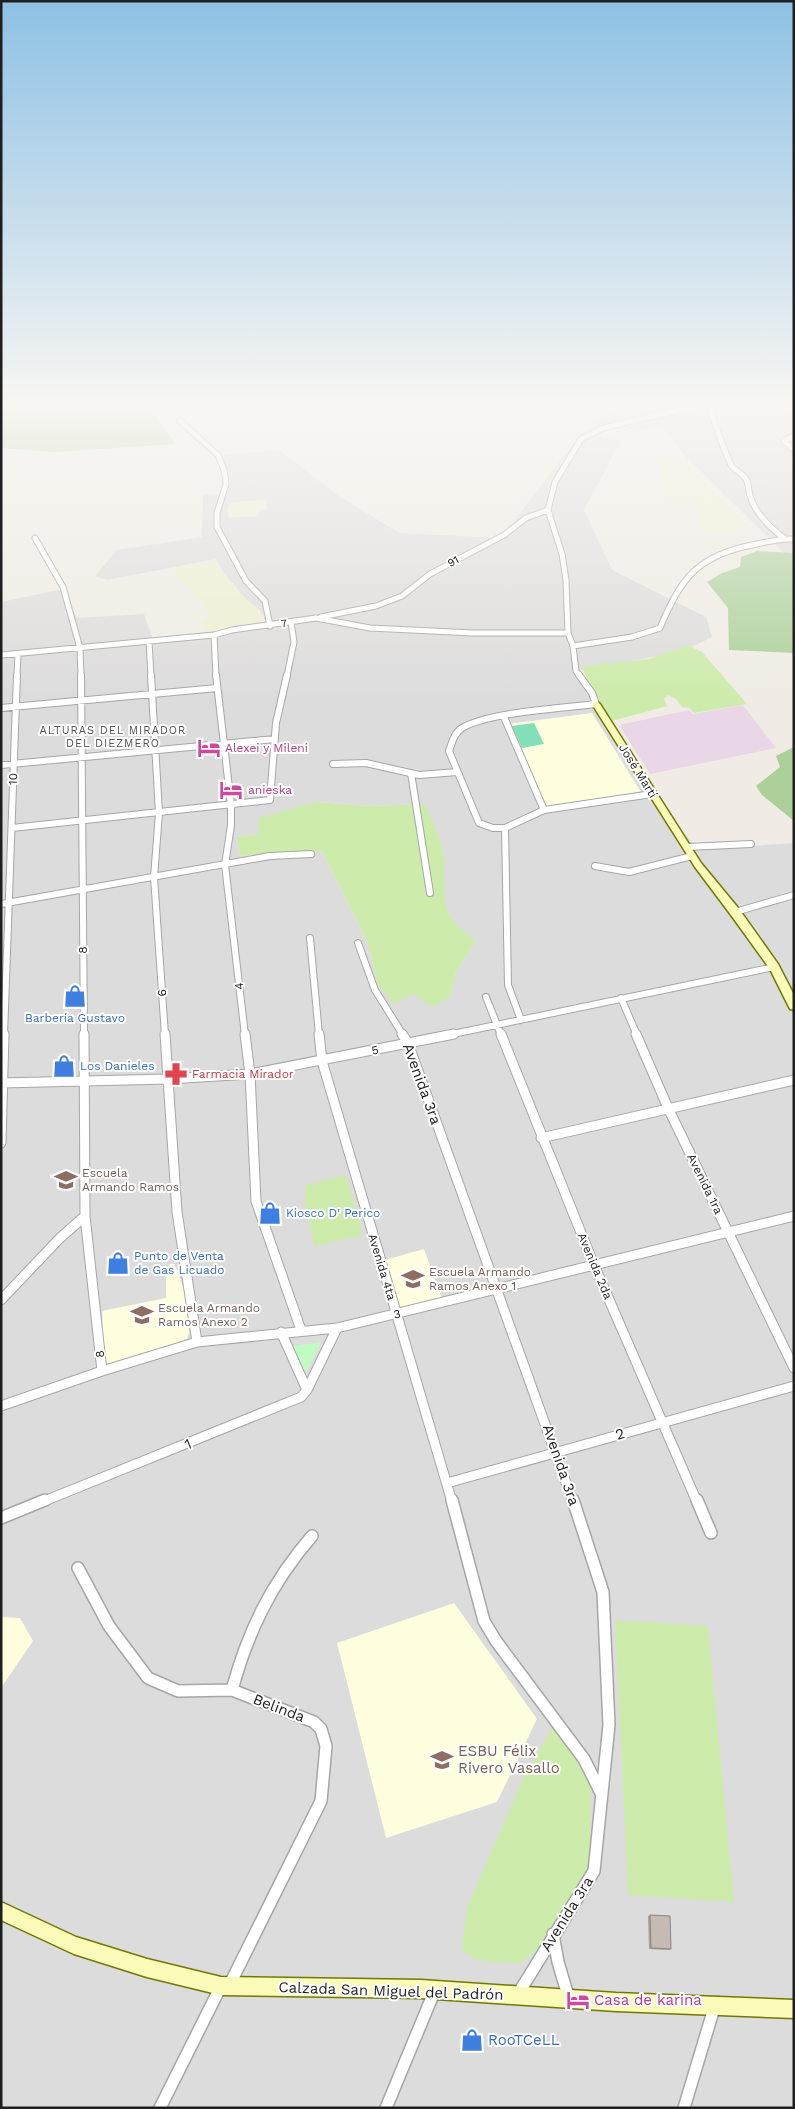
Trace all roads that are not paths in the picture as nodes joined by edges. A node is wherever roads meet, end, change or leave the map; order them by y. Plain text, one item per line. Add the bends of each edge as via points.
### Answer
1 (221, 499) edge
2 (551, 499) edge
3 (752, 499) edge
4 (548, 510) junction
5 (35, 538) dead end
6 (784, 538) junction
7 (794, 539) edge
8 (316, 618) junction
9 (291, 622) junction
10 (270, 626) junction
11 (568, 633) junction
12 (214, 635) junction
13 (149, 642) junction
14 (573, 646) junction
15 (80, 648) junction
16 (18, 654) junction
17 (1, 655) edge
18 (217, 688) junction
19 (152, 694) junction
20 (82, 701) junction
21 (596, 704) junction
22 (16, 707) junction
23 (1, 708) edge
24 (504, 717) junction
25 (275, 739) junction
26 (224, 744) junction
27 (155, 750) junction
28 (83, 758) junction
29 (13, 764) junction
30 (333, 764) dead end
31 (1, 765) edge
32 (457, 772) junction
33 (410, 773) junction
34 (652, 794) junction
35 (231, 805) junction
36 (544, 810) junction
37 (159, 813) junction
38 (83, 820) junction
39 (12, 828) junction
40 (505, 828) junction
41 (751, 844) dead end
42 (689, 852) junction
43 (311, 854) dead end
44 (225, 865) junction
45 (595, 866) dead end
46 (154, 877) junction
47 (82, 889) junction
48 (430, 893) dead end
49 (794, 895) edge
50 (4, 903) edge
51 (735, 912) junction
52 (310, 938) dead end
53 (358, 944) dead end
54 (774, 967) junction
55 (486, 997) dead end
56 (622, 998) junction
57 (794, 1006) edge
58 (521, 1020) junction
59 (497, 1025) junction
60 (408, 1043) junction
61 (322, 1062) junction
62 (250, 1074) junction
63 (84, 1080) junction
64 (169, 1080) junction
65 (794, 1080) edge
66 (2, 1083) edge
67 (668, 1108) junction
68 (541, 1138) junction
69 (1, 1143) edge
70 (85, 1216) junction
71 (794, 1216) edge
72 (729, 1233) junction
73 (594, 1265) junction
74 (497, 1290) junction
75 (1, 1300) edge
76 (396, 1314) junction
77 (337, 1328) junction
78 (301, 1330) junction
79 (280, 1332) junction
80 (198, 1342) junction
81 (794, 1368) edge
82 (102, 1371) junction
83 (794, 1386) edge
84 (307, 1390) junction
85 (1, 1406) edge
86 (662, 1421) junction
87 (558, 1453) junction
88 (447, 1483) junction
89 (1, 1518) edge
90 (711, 1533) dead end
91 (312, 1536) dead end
92 (78, 1568) dead end
93 (232, 1690) junction
94 (602, 1794) junction
95 (1, 1911) edge
96 (553, 1934) junction
97 (225, 1986) junction
98 (435, 1990) junction
99 (516, 1996) junction
100 (569, 1999) junction
101 (715, 2005) junction
102 (794, 2009) edge
103 (160, 2108) edge
104 (386, 2108) edge
105 (684, 2108) edge

1 - 10 street via 217,527 246,581 265,601
2 - 4 street
3 - 6 street via 759,515
4 - 8 street, 91 via 526,518 504,535 430,574 402,596 376,606
4 - 11 street, José Martí via 562,554
5 - 15 street, 8 via 63,586
6 - 7 street
6 - 14 street via 734,548 697,565 674,594 660,628 632,637
8 - 9 street, 7
8 - 11 street, 7 via 370,628
9 - 10 street, 7
9 - 25 street via 293,644
10 - 12 street, 7
11 - 14 street, José Martí
12 - 13 street, 7
12 - 18 street, 4
13 - 15 street, 7
13 - 19 street, 6
14 - 21 street, José Martí via 576,671
15 - 16 street, 7
15 - 20 street, 8
16 - 17 street, 7
16 - 22 street, 10
18 - 19 street
18 - 26 street, 4
19 - 20 street
19 - 27 street, 6
20 - 22 street
20 - 28 street, 8
21 - 24 street
21 - 34 street, José Martí
22 - 23 street
22 - 29 street, 10
24 - 32 street via 463,728 455,735 449,751
24 - 36 street
25 - 26 street
25 - 35 street via 270,800
26 - 27 street
26 - 35 street, 4
27 - 28 street
27 - 37 street, 6
28 - 29 street
28 - 38 street, 8
29 - 31 street
29 - 39 street, 10
30 - 33 street via 366,763
32 - 33 street via 431,776
32 - 40 street via 479,824
33 - 48 street
34 - 36 street
34 - 42 street, José Martí
35 - 37 street
35 - 44 street, 4
36 - 40 street
37 - 38 street
37 - 46 street, 6
38 - 39 street
38 - 47 street, 8
39 - 50 street, 10
40 - 58 street via 508,985
41 - 42 street
42 - 45 street via 629,872
42 - 51 street, José Martí
43 - 44 street via 270,856
44 - 46 street
44 - 62 street, 4
46 - 47 street
46 - 64 street, 6
47 - 50 street
47 - 63 street, 8
49 - 51 street
50 - 66 street, 10
51 - 54 street, José Martí
52 - 61 street, Avenida 4ta
53 - 60 street, Avenida 3ra via 375,990
54 - 56 street, 5
54 - 57 street, José Martí
55 - 59 street, Avenida 2da
56 - 58 street, 5
56 - 67 street, Avenida 1ra
58 - 59 street, 5
59 - 60 street, 5
59 - 68 street, Avenida 2da
60 - 61 street, 5
60 - 74 street, Avenida 3ra
61 - 62 street, 5
61 - 76 street, Avenida 4ta
62 - 64 street, 5
62 - 78 street, 4 via 256,1200
63 - 64 street, 5
63 - 66 street, 5
63 - 70 street, 8
64 - 80 street, 6 via 177,1212
65 - 67 street
66 - 69 street, 10
67 - 68 street
67 - 72 street, Avenida 1ra
68 - 73 street, Avenida 2da
70 - 75 street
70 - 82 street, 8
71 - 72 street, 3
72 - 73 street, 3
72 - 81 street, Avenida 1ra
73 - 74 street, 3
73 - 86 street, Avenida 2da
74 - 76 street, 3
74 - 87 street, Avenida 3ra
76 - 77 street, 3
76 - 88 street, Avenida 4ta
77 - 78 street, 3
77 - 84 street
78 - 79 street, 3
79 - 80 street, 3
79 - 84 street
80 - 82 street, 3
82 - 85 street, 3
83 - 86 street, 2
84 - 89 street, 1 via 290,1402
86 - 87 street, 2
86 - 90 street, Avenida 2da
87 - 88 street, 2
87 - 94 street, Avenida 3ra via 603,1592 608,1725
88 - 94 street, Avenida 4ta via 484,1621 584,1759
91 - 93 street via 291,1558 264,1601 242,1652
92 - 93 street, Belinda via 109,1626 148,1678 178,1691
93 - 97 street, Belinda via 314,1722 321,1729 326,1746 321,1801
94 - 96 street, Avenida 3ra via 594,1871
95 - 97 street, Calzada San Miguel del Padrón via 74,1945 147,1968
96 - 99 street, Avenida 3ra
96 - 100 street
97 - 98 street, Calzada San Miguel del Padrón
97 - 103 street, Belinda
98 - 99 street, Calzada San Miguel del Padrón
98 - 104 street
99 - 100 street, Calzada San Miguel del Padrón
100 - 101 street, Calzada San Miguel del Padrón
101 - 102 street, Calzada San Miguel del Padrón
101 - 105 street

